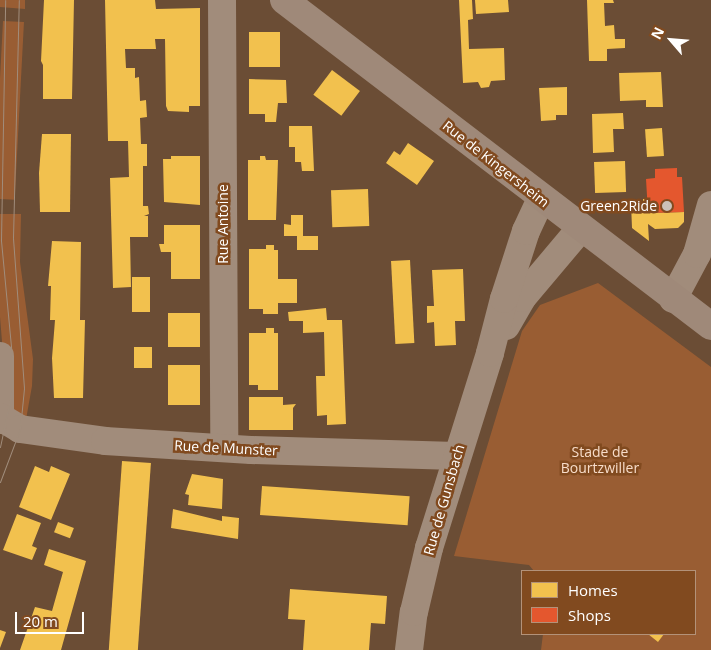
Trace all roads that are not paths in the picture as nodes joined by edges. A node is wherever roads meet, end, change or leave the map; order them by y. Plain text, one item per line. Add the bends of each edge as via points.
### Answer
1 (222, 0) edge
2 (284, 0) edge
3 (541, 199) junction
4 (711, 205) edge
5 (580, 228) junction
6 (674, 299) junction
7 (711, 326) edge
8 (490, 353) junction
9 (0, 356) edge
10 (0, 418) edge
11 (224, 448) junction
12 (456, 456) junction
13 (409, 650) edge

1 - 11 street, Rue Antoine
2 - 3 main road, Rue de Kingersheim
3 - 5 main road, Rue de Kingersheim
3 - 8 street, Rue de Gunsbach via 523,240
4 - 6 street via 698,254
5 - 6 main road, Rue de Kingersheim
5 - 8 street, Rue de Gunsbach via 522,298
6 - 7 main road, Rue de Kingersheim
8 - 12 street, Rue de Gunsbach
9 - 10 street
10 - 11 street, Rue de Munster via 7,424 40,433 105,441
11 - 12 street, Rue de Munster
12 - 13 street, Rue de Gunsbach via 429,548

